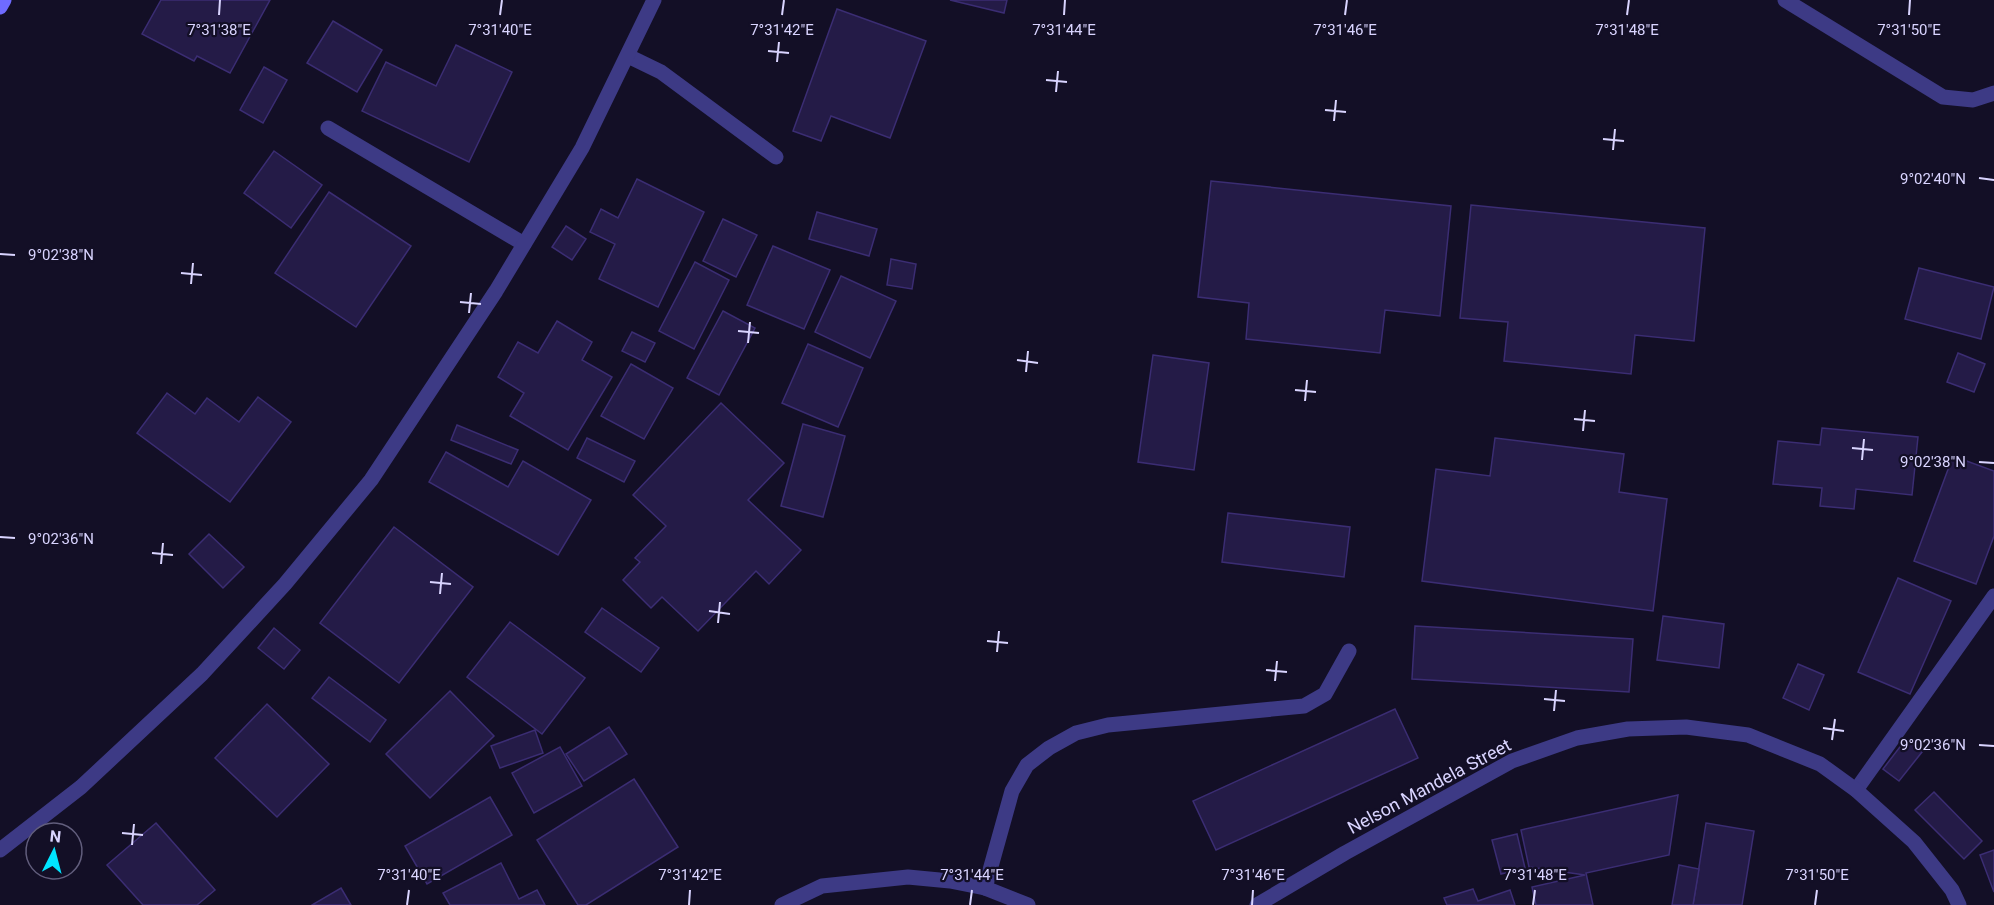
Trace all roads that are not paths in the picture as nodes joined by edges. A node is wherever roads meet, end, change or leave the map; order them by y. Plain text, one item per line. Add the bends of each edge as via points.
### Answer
1 (4, 0) edge
2 (654, 0) edge
3 (1785, 0) edge
4 (0, 7) edge
5 (628, 56) junction
6 (1994, 93) edge
7 (328, 128) dead end
8 (776, 157) dead end
9 (524, 244) junction
10 (1994, 596) edge
11 (1349, 651) dead end
12 (1856, 790) junction
13 (0, 850) edge
14 (985, 888) junction
15 (782, 905) edge
16 (1028, 905) edge
17 (1257, 905) edge
18 (1959, 905) edge

1 - 4 main road
2 - 5 street
3 - 6 street via 1943,97 1973,100
5 - 8 street via 661,72
5 - 9 street via 582,148
7 - 9 street
9 - 13 street via 371,480 285,584 202,674 81,787
10 - 12 street
11 - 14 street via 1325,694 1304,706 1108,725 1076,733 1049,748 1028,765 1012,791
12 - 17 street, Nelson Mandela Street via 1820,764 1748,735 1686,727 1628,729 1577,738 1512,761
12 - 18 street, Nelson Mandela Street via 1914,842 1952,890
14 - 15 street via 908,877 822,886
14 - 16 street

